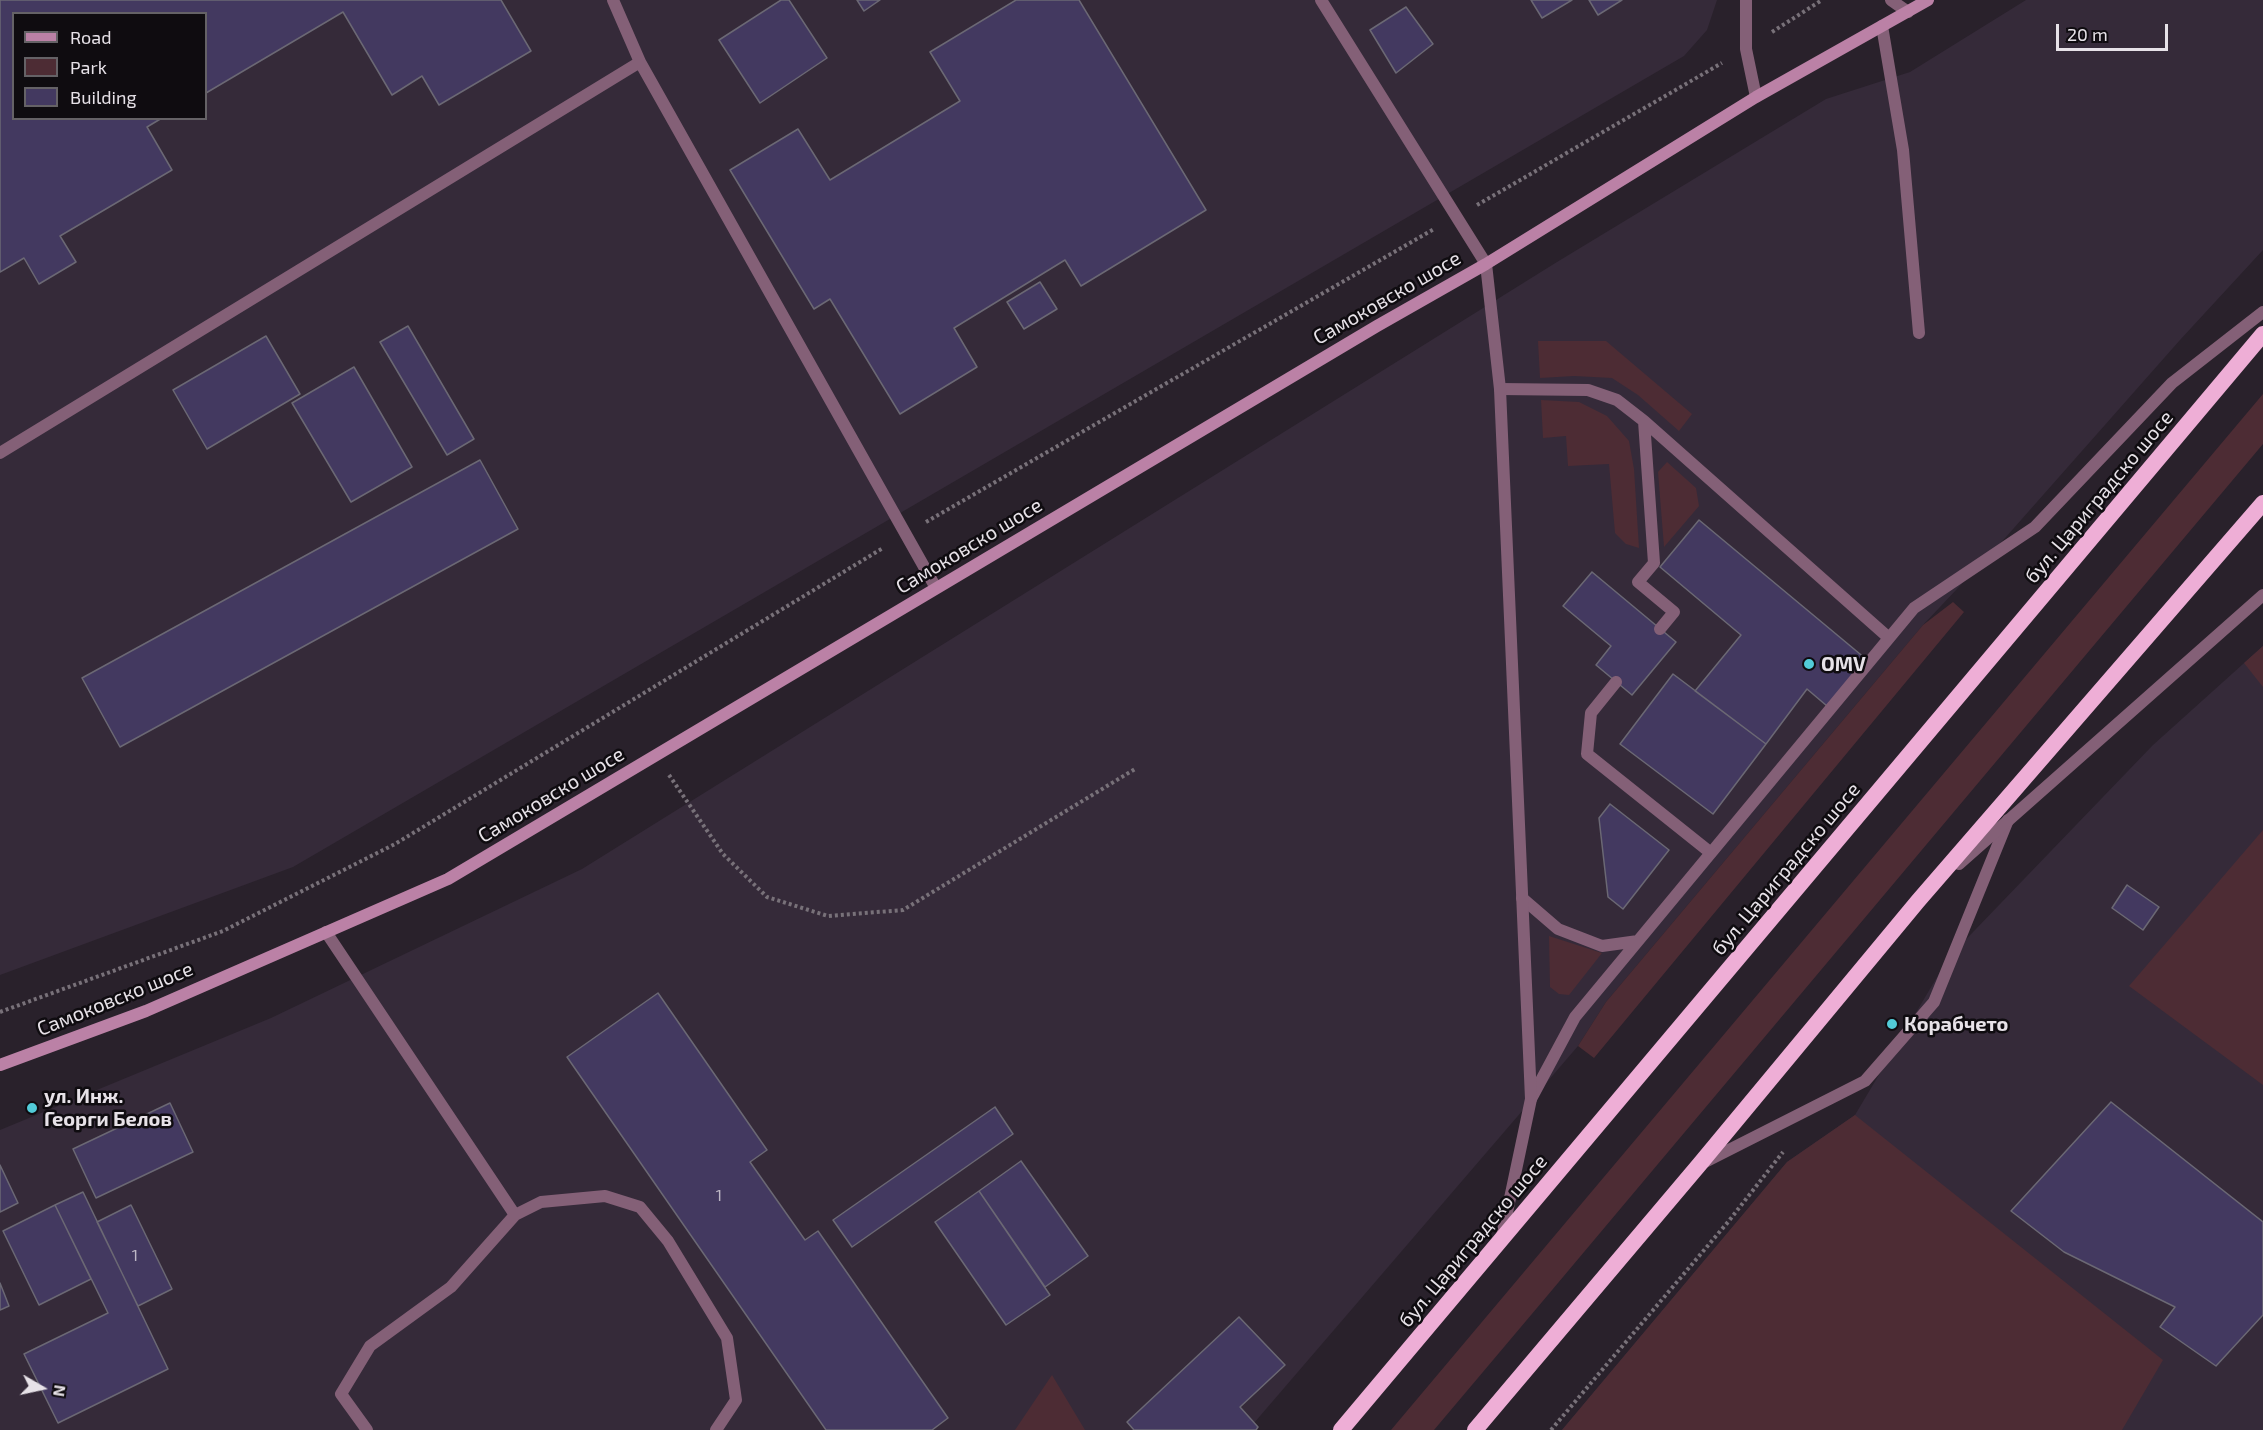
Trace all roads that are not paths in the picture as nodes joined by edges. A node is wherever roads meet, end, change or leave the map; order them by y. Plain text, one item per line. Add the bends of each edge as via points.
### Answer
1 (613, 0) edge
2 (1321, 0) edge
3 (1746, 0) edge
4 (1891, 0) edge
5 (1928, 0) edge
6 (1908, 12) junction
7 (1882, 26) junction
8 (640, 62) junction
9 (1756, 97) junction
10 (1486, 264) junction
11 (2263, 312) edge
12 (1919, 333) dead end
13 (2263, 334) edge
14 (1500, 389) junction
15 (1644, 421) junction
16 (0, 453) edge
17 (2263, 502) edge
18 (936, 588) junction
19 (2263, 595) edge
20 (1660, 629) dead end
21 (1889, 638) junction
22 (1616, 682) dead end
23 (2008, 818) junction
24 (1711, 853) junction
25 (1522, 898) junction
26 (1918, 901) junction
27 (326, 932) junction
28 (1638, 940) junction
29 (0, 1065) edge
30 (1531, 1099) junction
31 (1699, 1165) junction
32 (515, 1215) junction
33 (1502, 1240) junction
34 (367, 1430) edge
35 (717, 1430) edge
36 (1341, 1430) edge
37 (1475, 1430) edge

1 - 8 street
2 - 10 street
3 - 9 street via 1746,49
4 - 6 street
5 - 6 main road, Самоковско шосе
6 - 7 main road, Самоковско шосе
7 - 9 main road, Самоковско шосе
7 - 12 street via 1903,150
8 - 16 street
8 - 18 street
9 - 10 main road, Самоковско шосе
10 - 14 street
10 - 18 main road, Самоковско шосе
11 - 21 street via 2172,383 2035,527 1914,608
13 - 33 highway, бул. Цариградско шосе
14 - 15 street via 1588,390 1617,399
14 - 25 street
15 - 20 street via 1654,564 1638,582 1674,612
15 - 21 street
17 - 26 highway
18 - 27 main road, Самоковско шосе via 447,879
19 - 23 street
21 - 24 street
22 - 24 street via 1591,714 1587,754
23 - 26 street
23 - 31 street via 1934,1002 1865,1081
24 - 28 street
25 - 28 street via 1558,929 1602,946
25 - 30 street
26 - 31 highway
27 - 29 main road, Самоковско шосе via 146,1011
27 - 32 street
28 - 30 street via 1575,1017
30 - 33 street
31 - 37 highway
32 - 34 street via 451,1287 370,1346 341,1394
32 - 35 street via 541,1202 605,1196 640,1207 668,1241 727,1338 736,1400
33 - 36 highway, бул. Цариградско шосе

